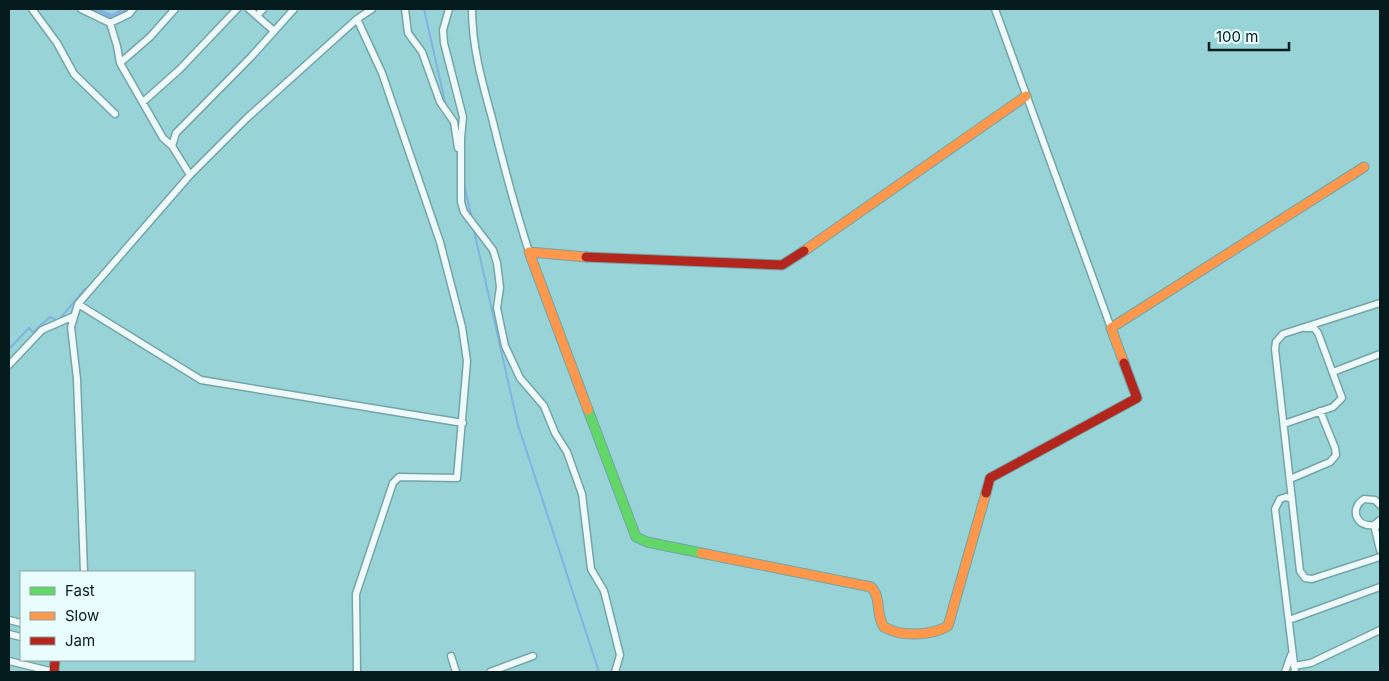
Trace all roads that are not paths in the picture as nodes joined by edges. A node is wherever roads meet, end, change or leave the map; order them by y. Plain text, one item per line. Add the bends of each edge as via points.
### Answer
1 (32, 9) edge
2 (81, 9) edge
3 (133, 9) edge
4 (175, 9) edge
5 (237, 9) edge
6 (250, 9) edge
7 (264, 9) edge
8 (294, 9) edge
9 (372, 9) edge
10 (405, 9) edge
11 (449, 9) edge
12 (472, 9) edge
13 (995, 9) edge
14 (256, 16) junction
15 (357, 19) junction
16 (110, 23) junction
17 (274, 31) junction
18 (120, 63) junction
19 (1026, 96) junction
20 (143, 102) junction
21 (115, 114) dead end
22 (172, 146) junction
23 (461, 157) junction
24 (1364, 167) dead end
25 (190, 175) junction
26 (529, 252) junction
27 (78, 304) junction
28 (1380, 304) edge
29 (74, 316) junction
30 (1322, 322) junction
31 (1111, 328) junction
32 (1302, 328) junction
33 (1318, 332) junction
34 (1380, 354) edge
35 (9, 365) edge
36 (1333, 372) junction
37 (1320, 411) junction
38 (463, 423) junction
39 (1284, 424) junction
40 (1290, 479) junction
41 (1292, 499) junction
42 (1380, 505) edge
43 (1378, 524) edge
44 (1380, 550) edge
45 (1380, 557) edge
46 (84, 571) edge
47 (1380, 587) edge
48 (1289, 620) junction
49 (1380, 630) edge
50 (1292, 647) junction
51 (451, 656) dead end
52 (533, 656) dead end
53 (9, 661) edge
54 (1295, 669) edge
55 (54, 672) edge
56 (357, 672) edge
57 (456, 672) edge
58 (490, 672) edge
59 (615, 672) edge
60 (1285, 672) edge

1 - 21 street via 57,43 74,74
2 - 16 street
3 - 16 street
4 - 18 street
5 - 20 street via 180,69
6 - 14 street
7 - 14 street
8 - 17 street
9 - 15 street
10 - 23 street via 408,33 422,52 440,102 454,122
11 - 23 street via 443,30 447,60 464,117
12 - 26 street via 472,39 478,65
13 - 19 street
14 - 17 street
15 - 25 street via 247,118
15 - 38 street via 382,74 440,242 462,327 467,361
16 - 18 street
17 - 22 street via 176,133
18 - 20 street
19 - 26 street via 782,265 630,260
19 - 31 street
20 - 22 street via 163,138
22 - 25 street
23 - 59 street via 464,212 493,250 497,263 500,287 497,308 504,346 520,378 544,406 567,452 582,494 591,569 604,591 620,655
24 - 31 street
25 - 27 street
26 - 31 street via 636,537 647,542 871,587 877,592 883,626 896,632 937,632 948,626 990,478 1137,398
27 - 29 street
27 - 38 street via 201,380
28 - 30 street
29 - 35 street via 42,330
29 - 46 street via 71,327 77,379
30 - 32 street
30 - 33 street
32 - 33 street via 1314,328
32 - 39 street via 1283,334 1276,342
33 - 36 street
34 - 36 street
36 - 37 street via 1342,398 1340,403
37 - 39 street
37 - 40 street via 1336,455 1330,462
38 - 56 street via 457,478 399,477 393,483 356,594
39 - 40 street
40 - 41 street
41 - 45 street via 1300,571 1305,578 1312,579
41 - 48 street via 1280,499 1275,509
42 - 43 street via 1370,498 1357,506 1359,522 1368,526
43 - 44 street
47 - 48 street
48 - 50 street
49 - 54 street
50 - 54 street
50 - 60 street via 1291,661
51 - 57 street
52 - 58 street
53 - 55 street

